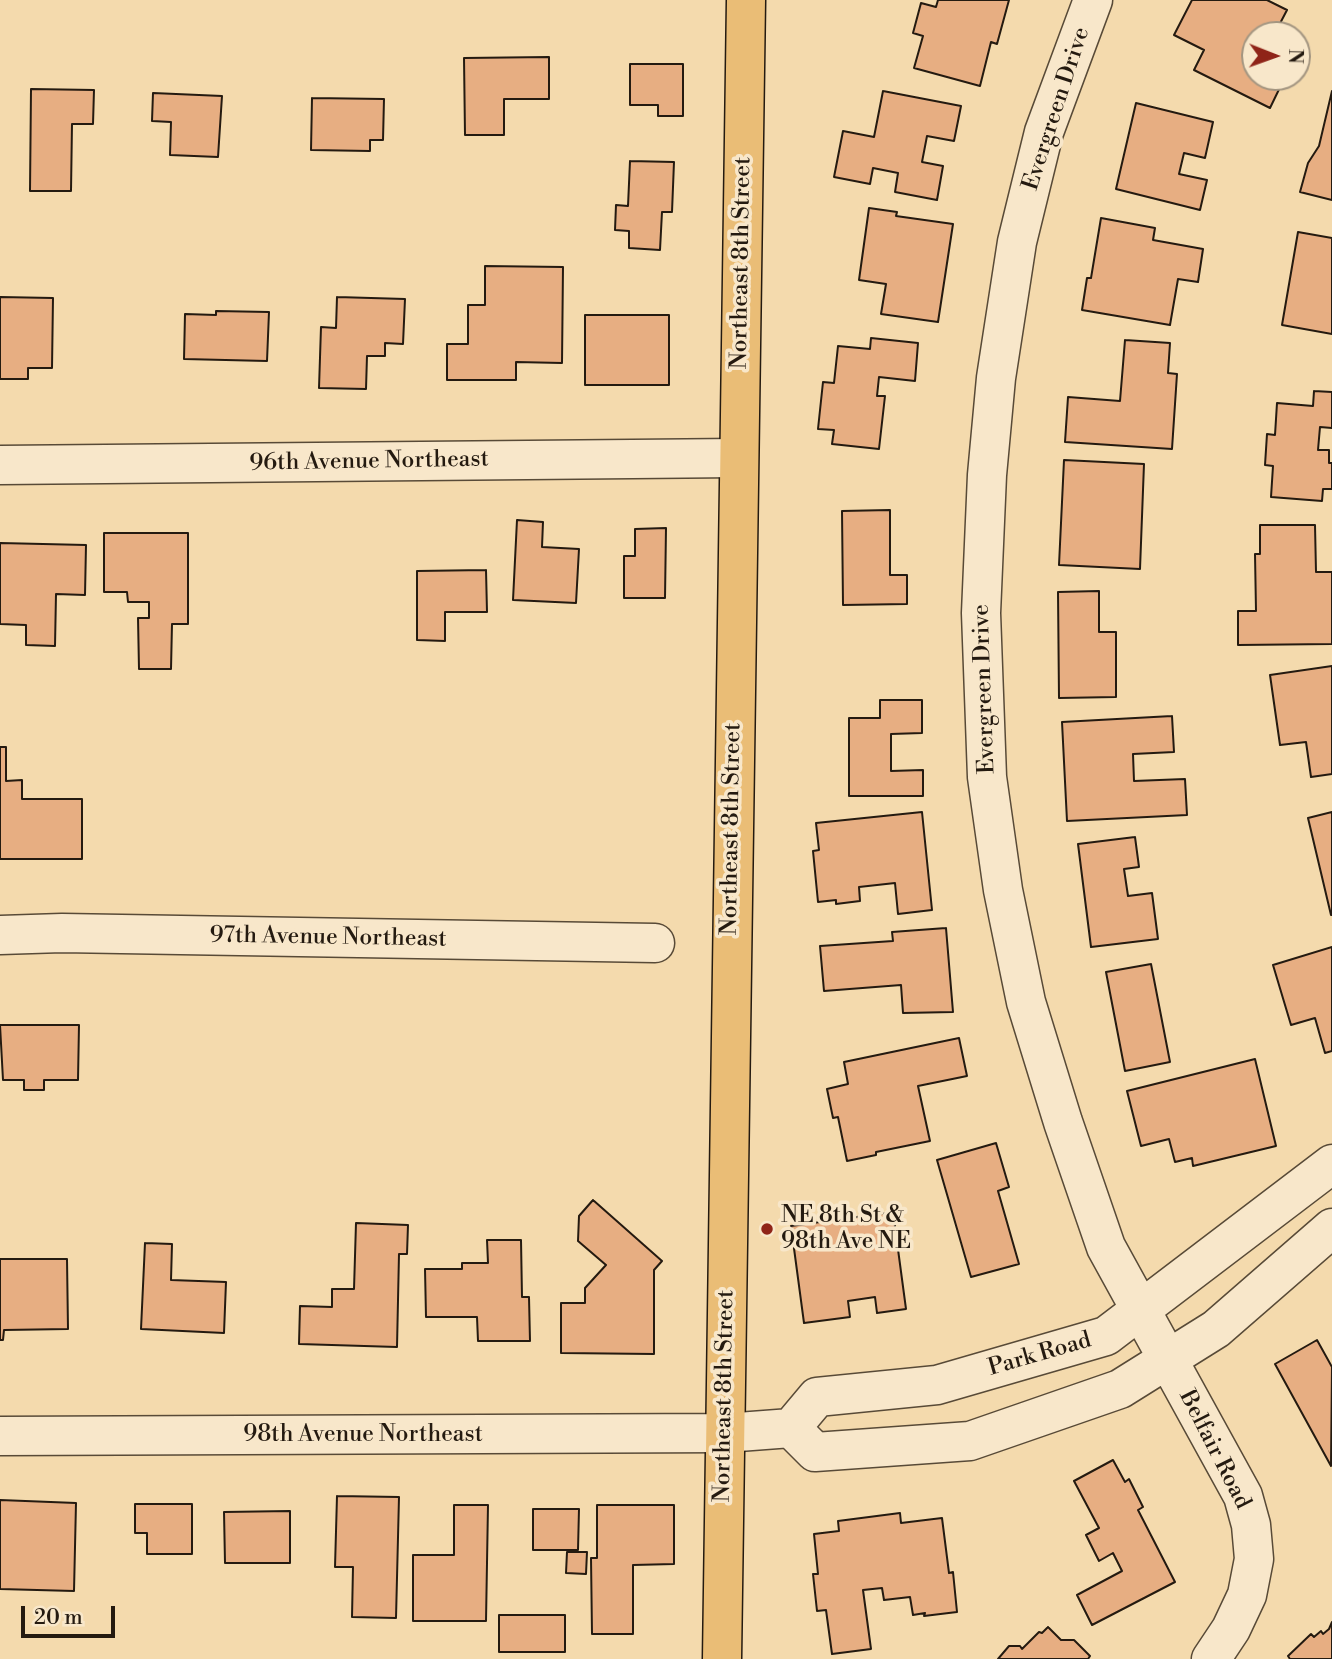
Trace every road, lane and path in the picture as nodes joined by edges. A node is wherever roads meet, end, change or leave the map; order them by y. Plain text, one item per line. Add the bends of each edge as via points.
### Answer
1 (746, 0) edge
2 (1093, 0) edge
3 (738, 458) junction
4 (0, 465) edge
5 (0, 935) edge
6 (655, 943) dead end
7 (1332, 1164) edge
8 (1332, 1228) edge
9 (1140, 1310) junction
10 (1167, 1360) junction
11 (791, 1428) junction
12 (725, 1433) junction
13 (0, 1436) edge
14 (722, 1659) edge
15 (1212, 1659) edge

1 - 3 main road, Northeast 8th Street
2 - 9 street, Evergreen Drive via 1044,132 1017,243 986,475 981,613 987,776 1003,890 1026,1002 1105,1247
3 - 4 street, 96th Avenue Northeast
3 - 12 main road, Northeast 8th Street
5 - 6 street, 97th Avenue Northeast
7 - 9 street, Park Road
8 - 10 street via 1216,1329
9 - 10 street, Evergreen Drive
9 - 11 street, Park Road via 1106,1336 937,1385 817,1397
10 - 11 street via 1120,1389 970,1441 815,1452
10 - 15 street, Belfair Road via 1243,1496 1251,1525 1254,1559 1247,1595
11 - 12 street
12 - 13 street, 98th Avenue Northeast
12 - 14 main road, Northeast 8th Street

